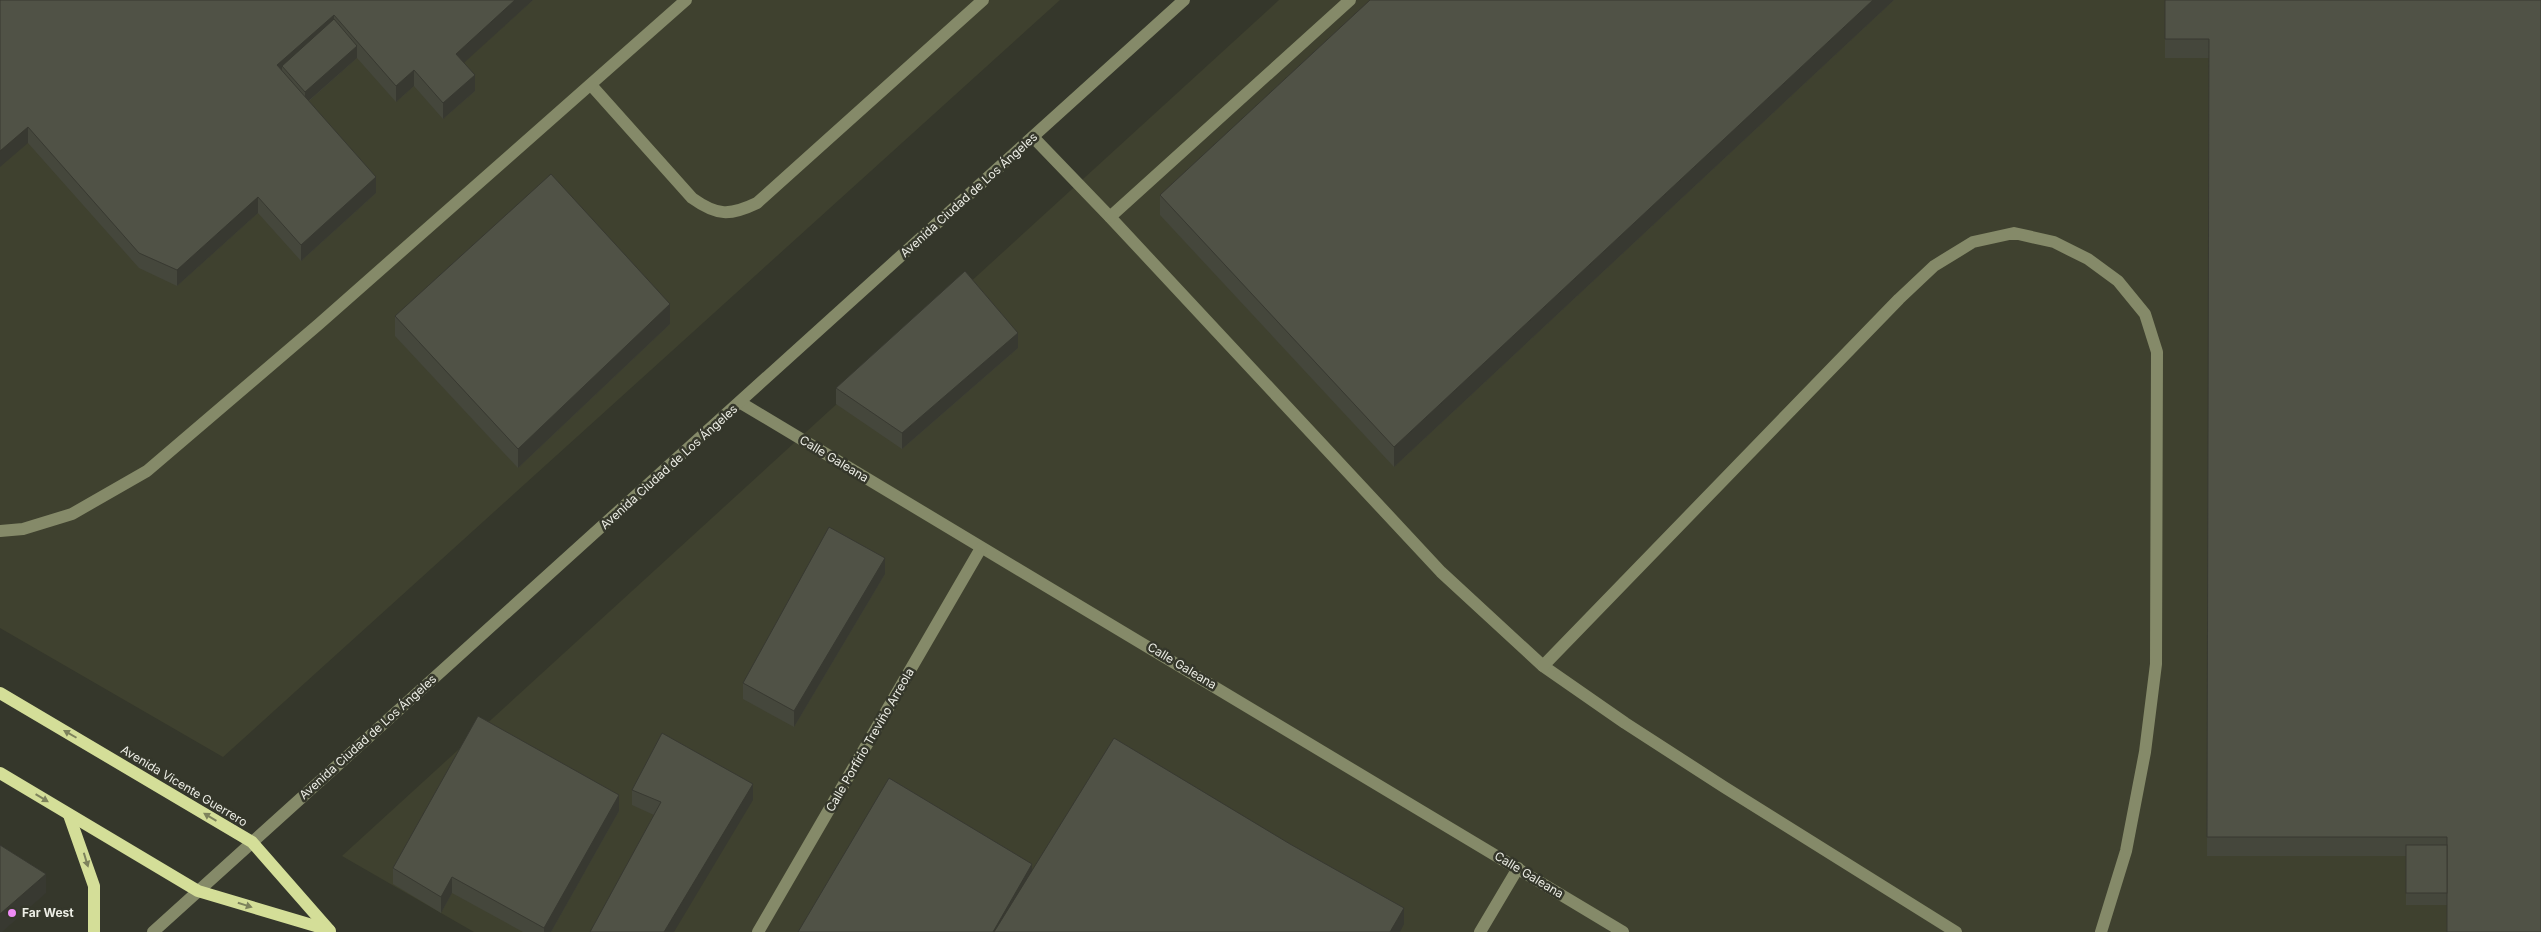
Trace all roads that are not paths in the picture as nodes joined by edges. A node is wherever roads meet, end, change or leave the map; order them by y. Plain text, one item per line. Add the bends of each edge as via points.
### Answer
1 (686, 0) edge
2 (984, 0) edge
3 (1184, 0) edge
4 (1350, 0) edge
5 (591, 85) junction
6 (1033, 137) junction
7 (1110, 216) junction
8 (740, 402) junction
9 (0, 531) edge
10 (981, 548) junction
11 (1543, 666) junction
12 (0, 693) edge
13 (0, 773) edge
14 (69, 814) junction
15 (252, 842) junction
16 (1518, 868) junction
17 (198, 891) junction
18 (331, 931) edge
19 (94, 932) edge
20 (153, 932) edge
21 (758, 932) edge
22 (1480, 932) edge
23 (1623, 932) edge
24 (1956, 932) edge
25 (2101, 932) edge

1 - 5 street
2 - 5 street via 757,203 738,212 723,213 706,208 692,198
3 - 6 street, Avenida Ciudad de Los Ángeles
4 - 7 street
5 - 9 street via 257,379 147,471 72,514 23,529
6 - 7 street
6 - 8 street, Avenida Ciudad de Los Ángeles
7 - 11 street via 1441,572
8 - 10 street, Calle Galeana
8 - 15 street, Avenida Ciudad de Los Ángeles
10 - 16 street, Calle Galeana
10 - 21 street, Calle Porfirio Treviño Arreola
11 - 24 street via 1716,782
11 - 25 street via 1898,299 1934,266 1973,242 2014,233 2054,242 2088,258 2118,282 2145,314 2158,352 2156,664 2145,752 2126,851
15 -> 12 main road, Avenida Vicente Guerrero
13 -> 14 main road, Avenida Vicente Guerrero
14 - 17 main road, Avenida Vicente Guerrero
14 -> 19 main road via 94,886
15 - 17 street, Avenida Ciudad de Los Ángeles
15 - 18 main road, Avenida Vicente Guerrero
16 - 22 street
16 - 23 street, Calle Galeana
17 -> 18 main road, Avenida Vicente Guerrero
17 - 20 street, Avenida Ciudad de Los Ángeles

